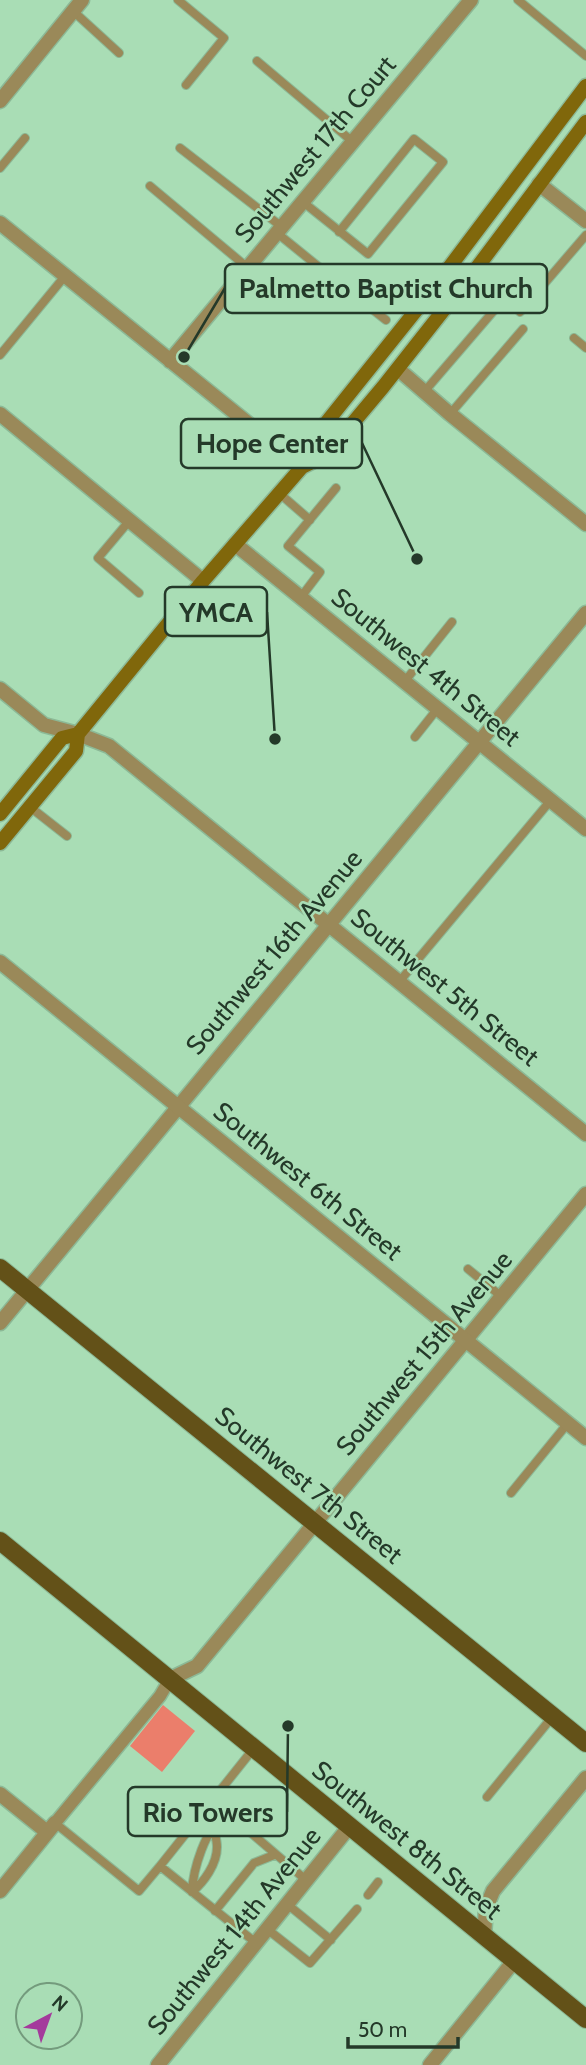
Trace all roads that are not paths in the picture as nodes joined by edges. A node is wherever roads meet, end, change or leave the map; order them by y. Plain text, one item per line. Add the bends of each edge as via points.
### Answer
1 (178, 0) edge
2 (471, 0) edge
3 (518, 0) edge
4 (77, 5) edge
5 (119, 53) dead end
6 (586, 56) edge
7 (257, 61) dead end
8 (186, 85) dead end
9 (586, 86) edge
10 (0, 101) edge
11 (586, 122) edge
12 (25, 138) dead end
13 (353, 142) junction
14 (180, 148) dead end
15 (0, 168) edge
16 (515, 182) junction
17 (539, 184) junction
18 (150, 186) dead end
19 (303, 202) junction
20 (586, 221) edge
21 (0, 223) edge
22 (279, 230) junction
23 (339, 232) junction
24 (586, 235) edge
25 (246, 270) junction
26 (65, 276) junction
27 (330, 276) junction
28 (497, 307) dead end
29 (520, 312) dead end
30 (386, 320) dead end
31 (523, 329) dead end
32 (396, 337) junction
33 (574, 338) dead end
34 (586, 348) edge
35 (0, 355) edge
36 (170, 361) junction
37 (398, 369) junction
38 (424, 392) junction
39 (0, 414) edge
40 (450, 414) junction
41 (302, 467) junction
42 (335, 488) dead end
43 (279, 494) junction
44 (130, 520) junction
45 (310, 520) junction
46 (586, 524) edge
47 (235, 544) junction
48 (203, 581) junction
49 (139, 593) dead end
50 (301, 597) junction
51 (586, 613) edge
52 (452, 622) dead end
53 (405, 681) junction
54 (0, 689) edge
55 (438, 708) junction
56 (78, 734) junction
57 (415, 737) dead end
58 (479, 742) junction
59 (551, 800) junction
60 (30, 807) junction
61 (0, 814) edge
62 (586, 829) edge
63 (67, 836) dead end
64 (0, 843) edge
65 (328, 925) junction
66 (0, 962) edge
67 (399, 982) junction
68 (178, 1106) junction
69 (586, 1134) edge
70 (586, 1195) edge
71 (0, 1268) edge
72 (468, 1269) dead end
73 (27, 1290) junction
74 (502, 1297) junction
75 (0, 1322) edge
76 (466, 1341) junction
77 (568, 1423) junction
78 (586, 1438) edge
79 (510, 1493) dead end
80 (314, 1523) junction
81 (0, 1541) edge
82 (170, 1679) junction
83 (553, 1716) junction
84 (586, 1743) edge
85 (254, 1748) junction
86 (586, 1778) edge
87 (0, 1794) edge
88 (487, 1797) dead end
89 (51, 1827) junction
90 (349, 1827) junction
91 (214, 1829) junction
92 (274, 1854) junction
93 (160, 1866) junction
94 (306, 1880) junction
95 (378, 1882) dead end
96 (0, 1891) edge
97 (192, 1892) junction
98 (368, 1895) dead end
99 (287, 1904) junction
100 (357, 1909) dead end
101 (215, 1911) junction
102 (267, 1929) junction
103 (484, 1936) junction
104 (331, 1940) junction
105 (256, 1943) junction
106 (514, 1961) junction
107 (586, 2019) edge
108 (158, 2065) edge
109 (430, 2065) edge

1 - 8 lane via 224,38
2 - 13 street, Southwest 17th Court
3 - 6 lane
4 - 5 lane
4 - 10 street
7 - 13 lane
9 - 16 main road
11 - 17 main road
12 - 15 lane
13 - 19 street, Southwest 17th Court
14 - 22 lane
16 - 17 main road
16 - 32 main road
17 - 20 street
17 - 37 main road
18 - 25 lane
19 - 22 street, Southwest 17th Court
19 - 23 lane
21 - 26 street
22 - 25 street, Southwest 17th Court
22 - 27 lane
23 - 23 lane via 368,254 443,162 414,139
24 - 29 lane
25 - 27 lane via 282,299 298,305 310,301
25 - 36 street, Southwest 17th Court
26 - 35 lane
26 - 36 street
27 - 30 lane
28 - 38 lane
31 - 40 lane
32 - 37 main road
32 - 41 main road via 310,443
33 - 34 lane
36 - 41 street
37 - 38 street
37 - 41 main road via 326,455
38 - 40 street
39 - 44 street
40 - 46 street
41 - 43 main road
42 - 45 lane
43 - 45 lane
43 - 47 main road
44 - 48 street
44 - 49 lane via 98,558
45 - 50 lane via 288,546 320,572
47 - 48 main road
47 - 50 street, Southwest 4th Street
48 - 56 main road
50 - 53 street, Southwest 4th Street
51 - 58 street, Southwest 16th Avenue
52 - 53 lane
53 - 55 street, Southwest 4th Street
54 - 56 street, Southwest 5th Street via 44,725
55 - 57 lane
55 - 58 street, Southwest 4th Street
56 - 60 main road via 76,751
56 - 61 main road via 62,738
56 - 65 street, Southwest 5th Street via 109,746
58 - 59 street, Southwest 4th Street
58 - 65 street, Southwest 16th Avenue
59 - 62 street, Southwest 4th Street
59 - 67 lane
60 - 63 lane
60 - 64 main road
65 - 67 street, Southwest 5th Street
65 - 68 street, Southwest 16th Avenue
66 - 68 street, Southwest 6th Street
67 - 69 street, Southwest 5th Street
68 - 73 street, Southwest 16th Avenue
68 - 76 street, Southwest 6th Street
70 - 74 street, Southwest 15th Avenue
71 - 73 main road, Southwest 7th Street
72 - 74 lane
73 - 75 street, Southwest 16th Avenue
73 - 80 main road, Southwest 7th Street
74 - 76 street, Southwest 15th Avenue
76 - 77 street, Southwest 6th Street
76 - 80 street, Southwest 15th Avenue
77 - 78 street, Southwest 6th Street
77 - 79 lane
80 - 82 street, Southwest 15th Avenue via 197,1666
80 - 83 main road, Southwest 7th Street
81 - 82 main road, Southwest 8th Street
82 - 85 main road, Southwest 8th Street
82 - 89 street, Southwest 15th Avenue
83 - 84 main road, Southwest 7th Street
83 - 88 lane
85 - 90 main road, Southwest 8th Street
85 - 93 lane
86 - 103 street via 494,1891 485,1908
87 - 89 street
89 - 93 lane via 139,1891
89 - 96 street, Southwest 15th Avenue
90 - 94 street, Southwest 14th Avenue
90 - 103 main road, Southwest 8th Street
91 - 92 lane via 221,1818 230,1817
91 - 97 lane via 192,1877
91 - 97 lane via 217,1848 209,1873
92 - 94 lane
92 - 101 lane via 254,1863
93 - 97 lane
94 - 99 street, Southwest 14th Avenue
95 - 98 lane
97 - 101 lane
99 - 102 street, Southwest 14th Avenue
99 - 104 lane
100 - 104 lane
101 - 105 lane
102 - 104 lane via 310,1963
102 - 105 street, Southwest 14th Avenue
103 - 106 main road, Southwest 8th Street
105 - 108 street, Southwest 14th Avenue
106 - 107 main road, Southwest 8th Street
106 - 109 street

